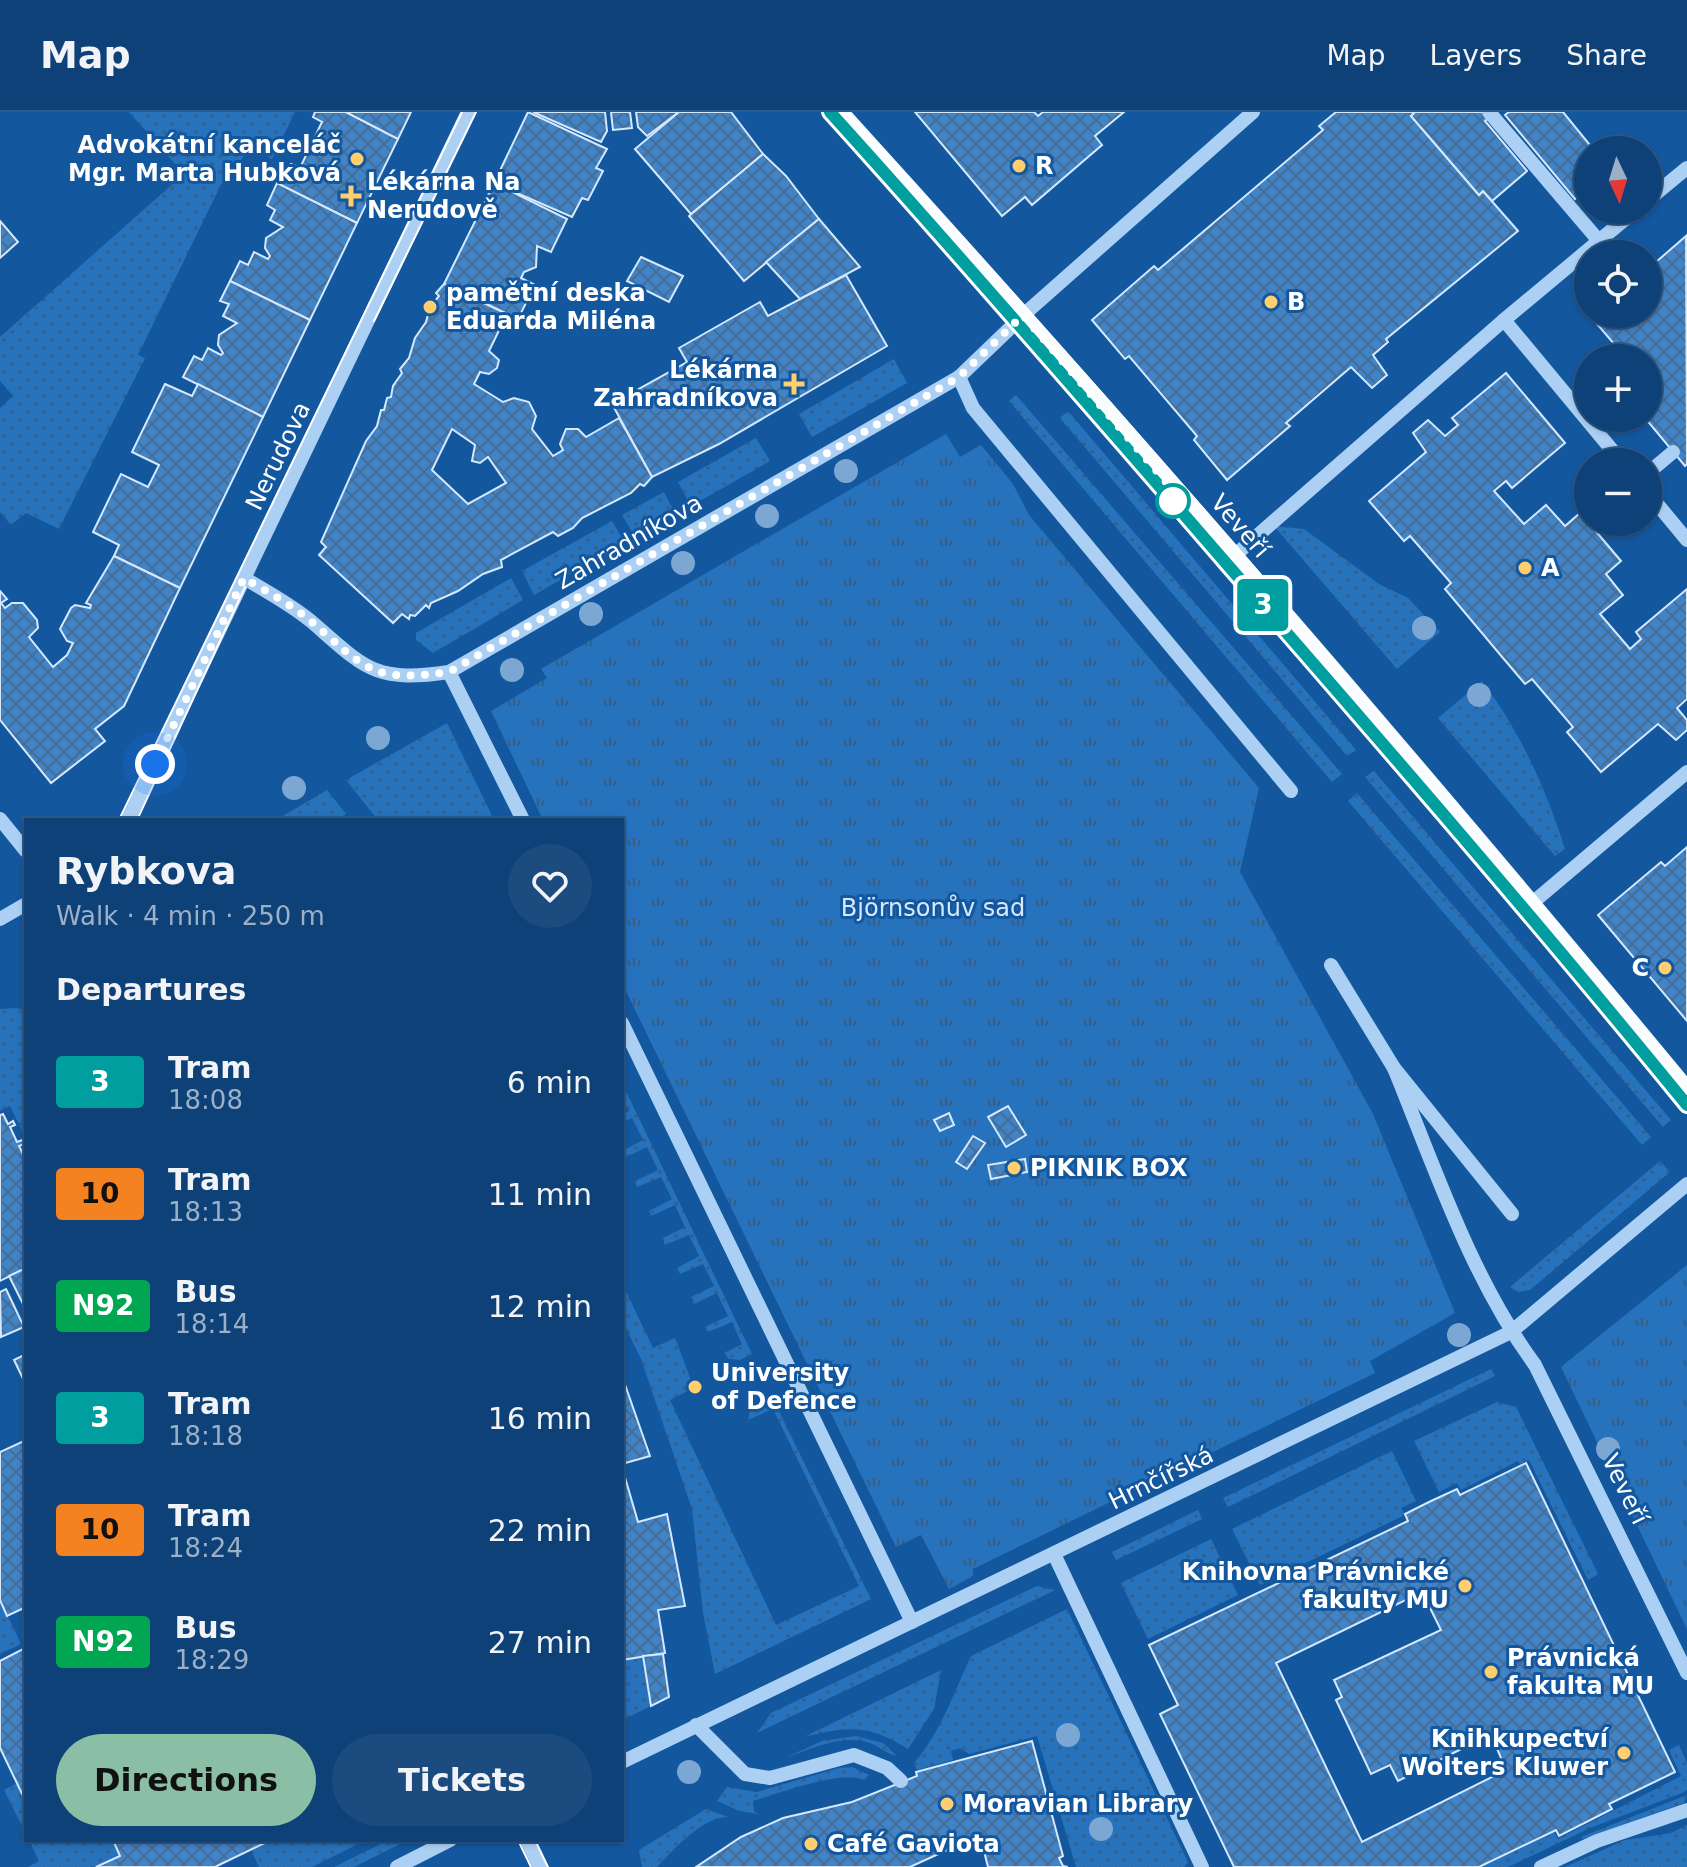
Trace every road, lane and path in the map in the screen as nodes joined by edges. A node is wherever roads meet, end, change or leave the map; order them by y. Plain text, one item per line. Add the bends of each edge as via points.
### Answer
1 (468, 112) edge
2 (838, 112) edge
3 (1253, 112) edge
4 (1489, 112) edge
5 (1687, 168) edge
6 (1662, 189) edge
7 (1619, 224) edge
8 (1598, 240) edge
9 (1600, 240) edge
10 (1574, 262) edge
11 (1023, 315) junction
12 (1504, 320) junction
13 (959, 377) junction
14 (1610, 448) edge
15 (1673, 452) dead end
16 (1662, 461) edge
17 (1662, 510) edge
18 (1687, 540) edge
19 (1233, 557) junction
20 (244, 578) junction
21 (449, 672) junction
22 (1687, 772) edge
23 (1291, 791) dead end
24 (129, 818) edge
25 (522, 818) edge
26 (0, 819) edge
27 (24, 849) edge
28 (1531, 904) junction
29 (24, 905) edge
30 (0, 919) edge
31 (1331, 965) dead end
32 (624, 1027) edge
33 (1394, 1068) junction
34 (1687, 1092) edge
35 (1687, 1184) edge
36 (1512, 1214) dead end
37 (1511, 1332) junction
38 (1054, 1554) junction
39 (912, 1622) junction
40 (1687, 1673) edge
41 (696, 1725) junction
42 (624, 1761) edge
43 (901, 1781) dead end
44 (1687, 1810) edge
45 (446, 1842) edge
46 (528, 1842) edge
47 (397, 1867) edge
48 (540, 1867) edge
49 (1202, 1867) edge
50 (1541, 1867) edge

1 - 20 street, Nerudova
2 - 11 main road, Veveří
3 - 11 street, Zahradníkova
4 - 8 street
5 - 6 street
7 - 9 street
10 - 12 street
11 - 13 street, Zahradníkova
11 - 19 main road, Veveří
12 - 14 street
12 - 19 street
13 - 21 street, Zahradníkova
13 - 23 street via 973,408
15 - 16 street
17 - 18 street
19 - 28 main road, Veveří
20 - 21 street, Zahradníkova via 311,621 354,661 397,677
20 - 24 street, Nerudova
21 - 25 street
22 - 28 street
26 - 27 street
28 - 34 main road, Veveří
29 - 30 street
31 - 33 street
32 - 39 street
33 - 36 street
33 - 37 street, Veveří via 1457,1222
35 - 37 street, Hrnčířská
37 - 38 street, Hrnčířská
37 - 40 street, Veveří via 1535,1365
38 - 39 street, Hrnčířská
38 - 49 street
39 - 41 street, Hrnčířská
41 - 42 street, Hrnčířská
41 - 43 street via 745,1774 770,1778 854,1755 887,1768
44 - 50 street
45 - 47 street
46 - 48 street

